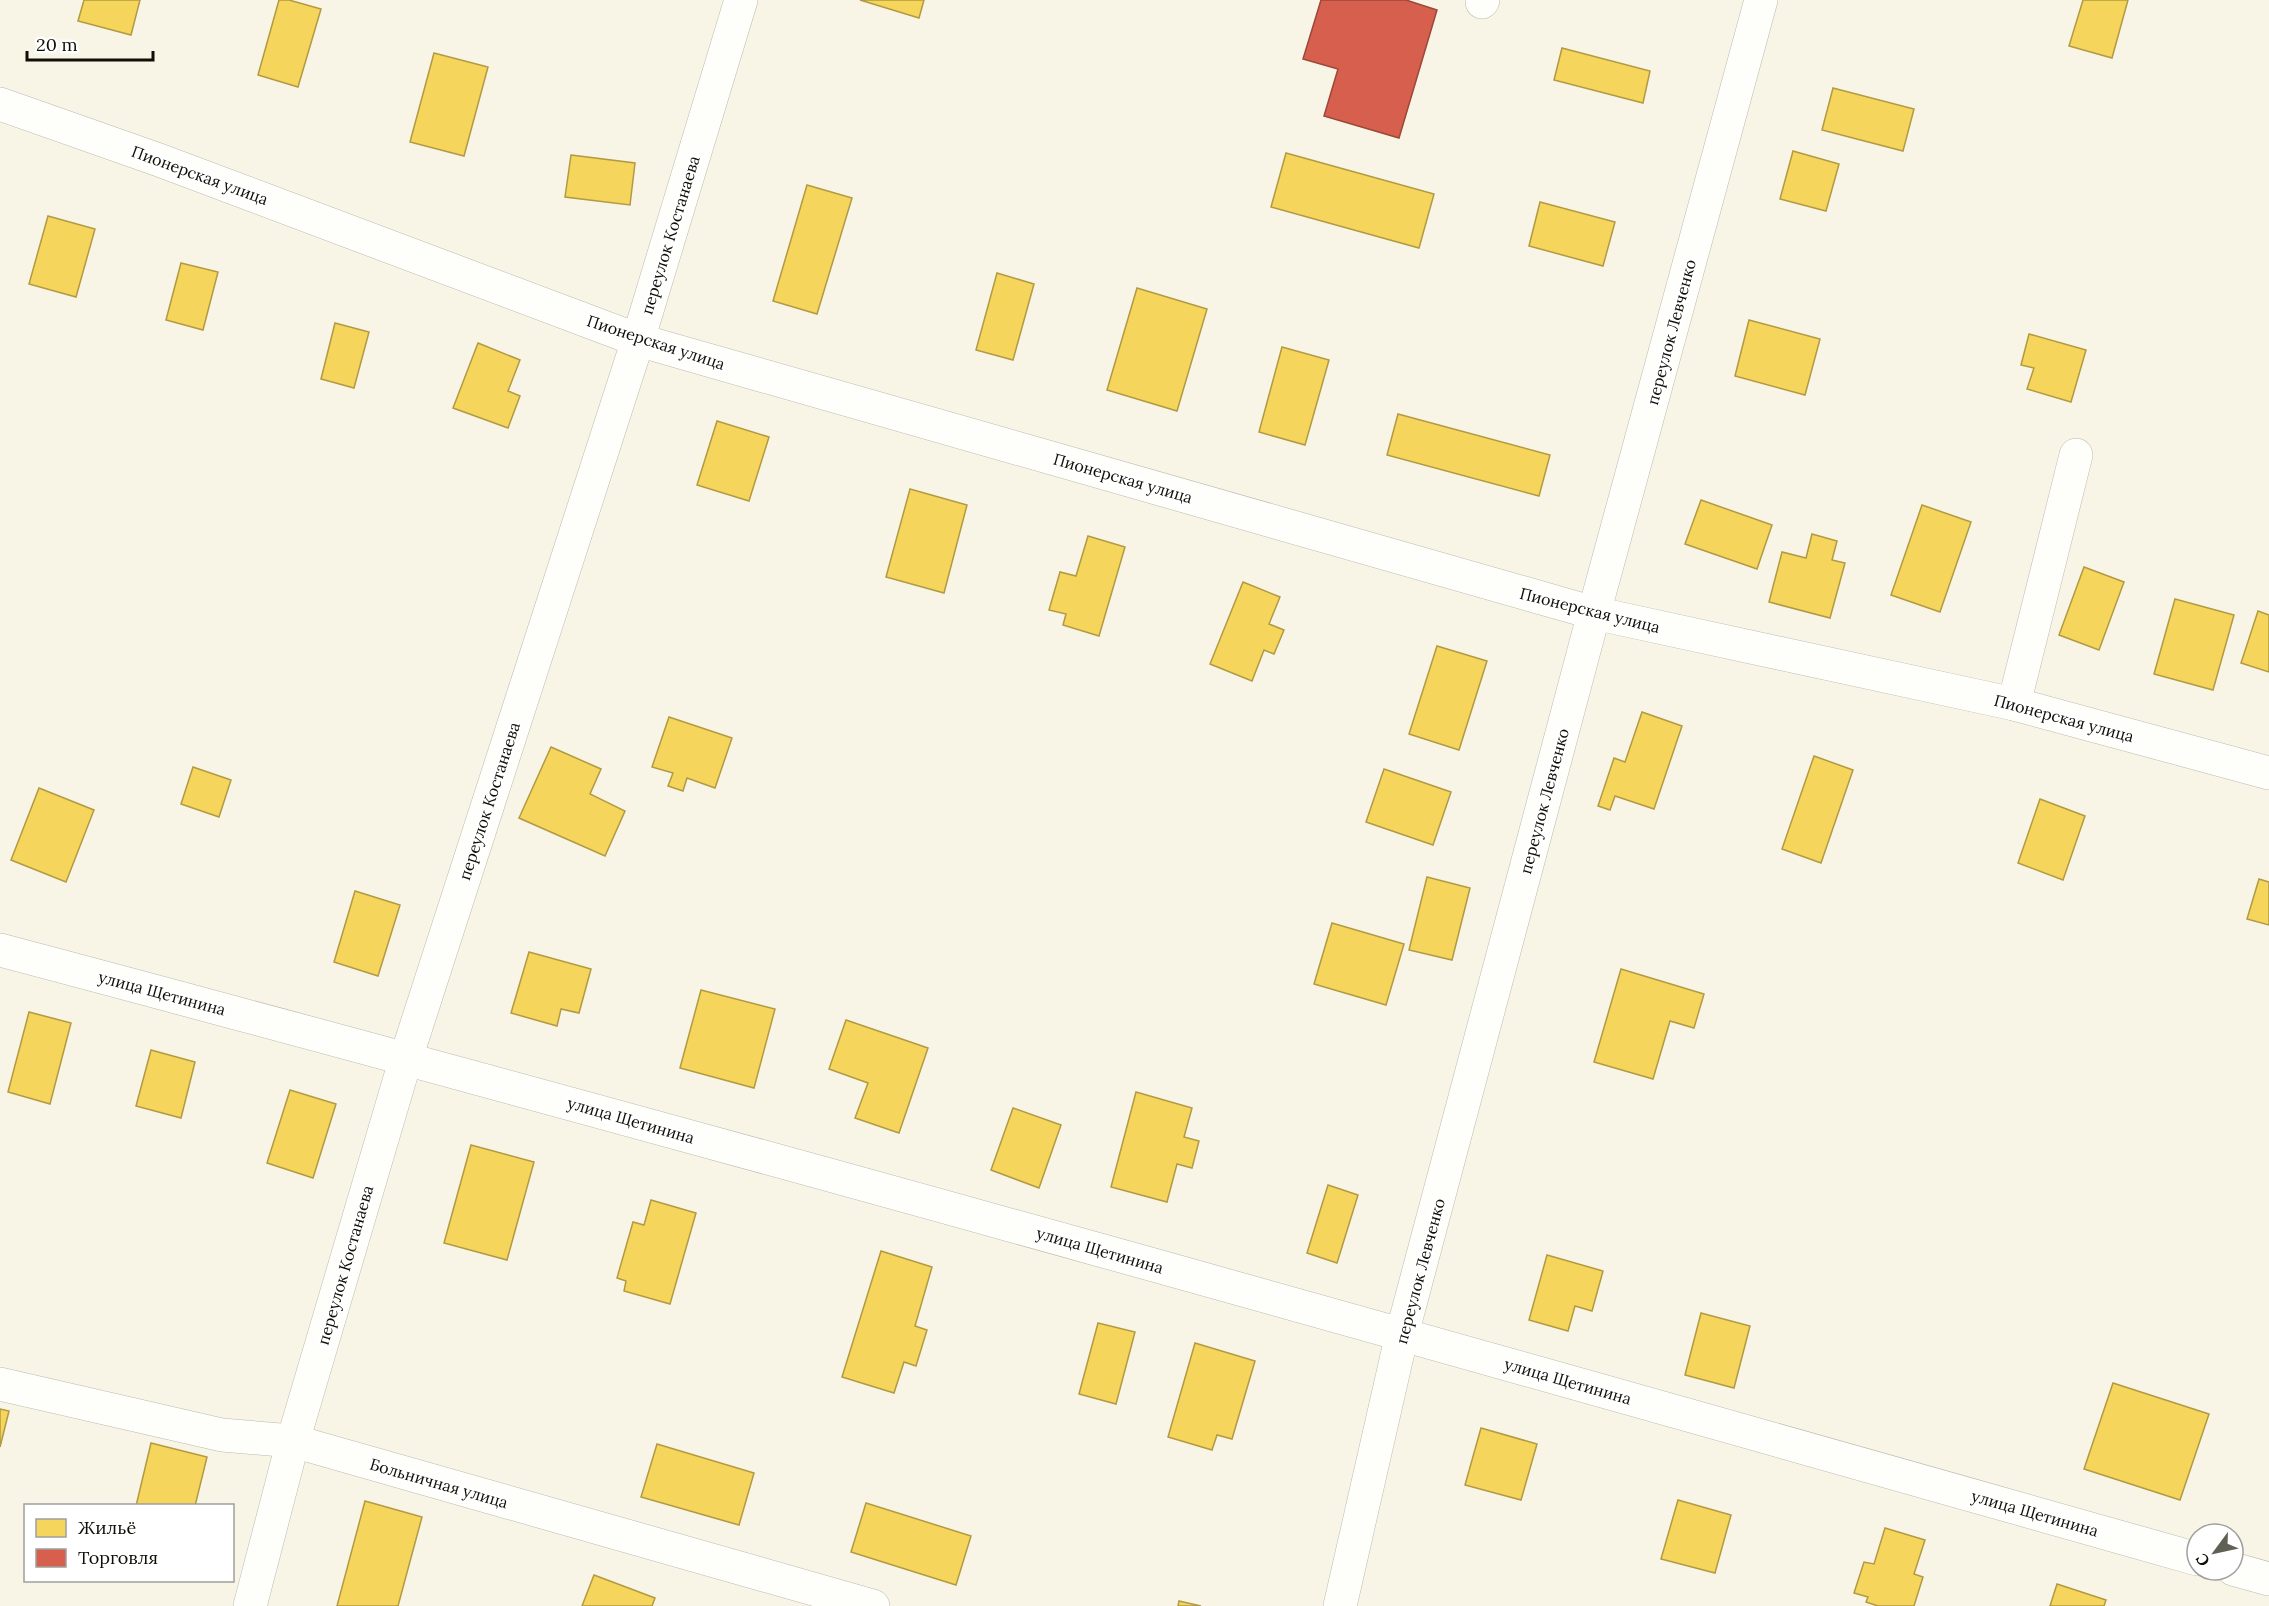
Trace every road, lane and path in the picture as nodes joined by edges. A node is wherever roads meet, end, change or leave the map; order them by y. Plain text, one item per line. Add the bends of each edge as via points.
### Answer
1 (741, 0) edge
2 (1761, 0) edge
3 (0, 104) edge
4 (638, 340) junction
5 (2076, 454) dead end
6 (1594, 613) junction
7 (2014, 704) junction
8 (2269, 773) edge
9 (0, 950) edge
10 (406, 1058) junction
11 (1402, 1334) junction
12 (0, 1384) edge
13 (293, 1441) junction
14 (2185, 1556) edge
15 (2245, 1572) edge
16 (2269, 1579) edge
17 (250, 1606) edge
18 (873, 1606) edge
19 (1340, 1606) edge

1 - 4 street, переулок Костанаева
2 - 6 street, переулок Левченко
3 - 4 street, Пионерская улица
4 - 6 street, Пионерская улица
4 - 10 street, переулок Костанаева
5 - 7 street
6 - 7 street, Пионерская улица
6 - 11 street, переулок Левченко
7 - 8 street, Пионерская улица
9 - 10 street, улица Щетинина
10 - 11 street, улица Щетинина
10 - 13 street, переулок Костанаева
11 - 14 street, улица Щетинина
11 - 19 street, переулок Левченко
12 - 13 street, Больничная улица via 222,1435
13 - 17 street, переулок Костанаева
13 - 18 street, Больничная улица
15 - 16 street

